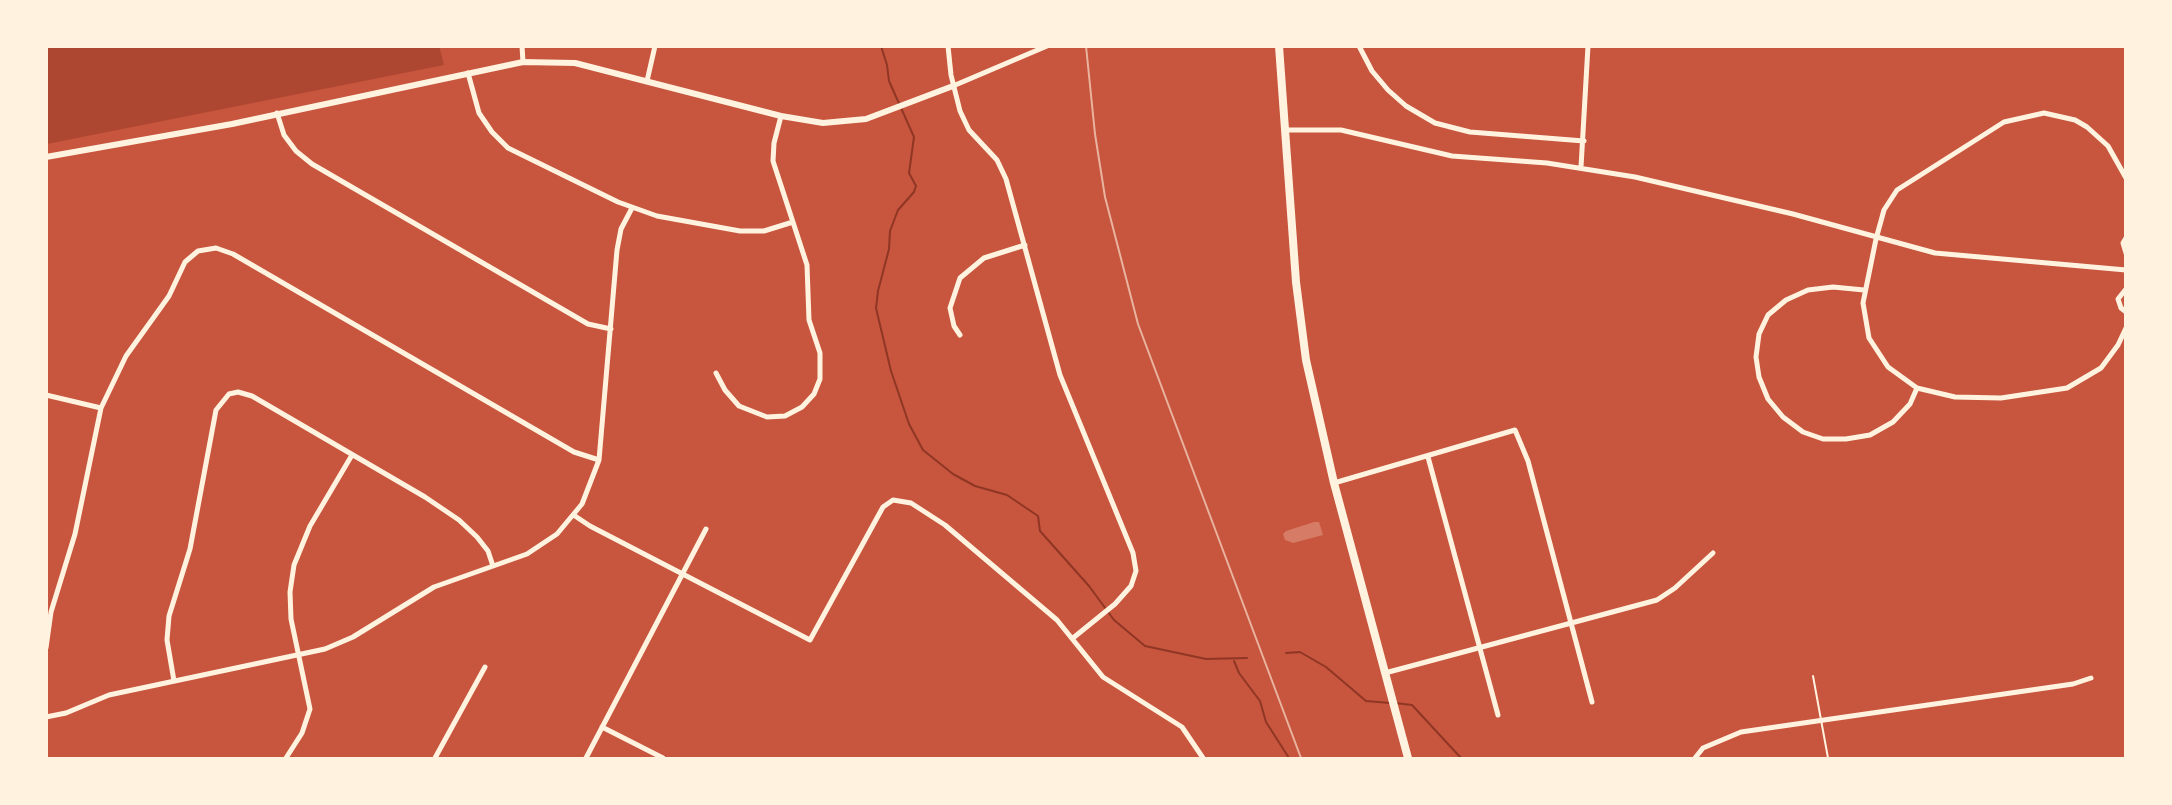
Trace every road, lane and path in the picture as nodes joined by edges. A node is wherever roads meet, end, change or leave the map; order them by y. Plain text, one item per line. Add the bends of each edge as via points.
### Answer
1 (522, 46) edge
2 (655, 46) edge
3 (948, 46) edge
4 (1047, 46) edge
5 (1279, 46) edge
6 (1359, 46) edge
7 (1588, 46) edge
8 (523, 62) junction
9 (468, 73) junction
10 (647, 81) junction
11 (953, 86) junction
12 (277, 113) junction
13 (781, 116) junction
14 (1285, 130) junction
15 (1584, 141) junction
16 (46, 157) edge
17 (1581, 168) junction
18 (2126, 178) edge
19 (632, 208) junction
20 (793, 222) junction
21 (2126, 238) edge
22 (1876, 239) junction
23 (1025, 245) junction
24 (2126, 253) edge
25 (2126, 270) edge
26 (2126, 289) edge
27 (1864, 290) junction
28 (2126, 312) edge
29 (2126, 328) edge
30 (611, 329) junction
31 (960, 335) dead end
32 (716, 373) dead end
33 (1917, 388) junction
34 (46, 395) edge
35 (101, 408) junction
36 (352, 454) junction
37 (1428, 457) junction
38 (599, 460) junction
39 (1334, 483) junction
40 (575, 516) junction
41 (705, 529) dead end
42 (1713, 553) dead end
43 (493, 566) junction
44 (682, 574) junction
45 (1571, 622) junction
46 (1073, 638) junction
47 (1480, 647) junction
48 (46, 648) edge
49 (298, 656) junction
50 (484, 667) dead end
51 (1385, 673) junction
52 (1813, 676) dead end
53 (2091, 678) dead end
54 (174, 681) junction
55 (1592, 702) dead end
56 (1498, 715) dead end
57 (46, 717) edge
58 (1819, 720) junction
59 (602, 727) junction
60 (286, 759) edge
61 (435, 759) edge
62 (586, 759) edge
63 (663, 759) edge
64 (1203, 759) edge
65 (1408, 759) edge
66 (1695, 759) edge
67 (1828, 759) edge

1 - 8 street
2 - 10 street
3 - 11 street
4 - 11 street
5 - 14 main road
6 - 15 street via 1388,90 1435,123 1470,132
7 - 15 street
8 - 9 street
8 - 10 street via 564,62
9 - 12 street
9 - 19 street via 479,112 508,148
10 - 13 street
11 - 13 street via 866,119 833,123
11 - 23 street via 969,130 1002,169
12 - 16 street
12 - 30 street via 284,135 312,164 588,324
13 - 20 street via 773,161
14 - 17 street via 1341,130 1452,156
14 - 39 main road via 1300,328
15 - 17 street
17 - 22 street via 1681,187
18 - 22 street via 2108,146 2087,127 2059,115 2017,117 1905,182 1890,199
19 - 20 street via 740,231 764,231
19 - 30 street via 619,240
20 - 32 street via 807,265 809,320 821,362 814,394 802,407 785,416 758,415 731,399
21 - 24 street
22 - 25 street via 1952,256
22 - 27 street
23 - 31 street via 984,258 960,278 950,308
23 - 46 street via 1063,382 1134,553 1135,580 1115,604
26 - 28 street via 2118,300
27 - 33 street via 1864,316 1875,349 1888,366
27 - 33 street via 1808,290 1786,300 1768,315 1759,334 1756,357 1768,399 1803,432 1823,439 1846,439 1870,435 1893,422 1910,404
29 - 33 street via 2101,368 2067,388 1985,399
30 - 38 street
34 - 35 street
35 - 38 street via 126,356 169,296 185,262 198,251 216,248 233,254 574,452
35 - 48 street via 75,534 51,612
36 - 43 street via 459,520 484,544
36 - 49 street via 307,533 294,565 290,605
36 - 54 street via 252,396 238,392 219,403 190,549 169,616 167,640
37 - 39 street
37 - 45 street via 1515,430 1528,461
37 - 47 street
38 - 40 street
39 - 51 main road
40 - 43 street via 537,549
40 - 44 street
41 - 44 street
42 - 45 street via 1657,600
43 - 49 street via 434,587 345,641
44 - 46 street via 810,640 879,512 893,500 911,503 945,525
44 - 59 street
45 - 47 street
45 - 55 street
46 - 64 street via 1103,677 1182,727
47 - 51 street
47 - 56 street
49 - 54 street
49 - 60 street via 310,709 302,733
50 - 61 street
51 - 65 main road
52 - 58 lane
53 - 58 street via 2073,684
54 - 57 street via 109,695
58 - 66 street via 1732,734 1703,748
58 - 67 lane
59 - 62 street
59 - 63 street

